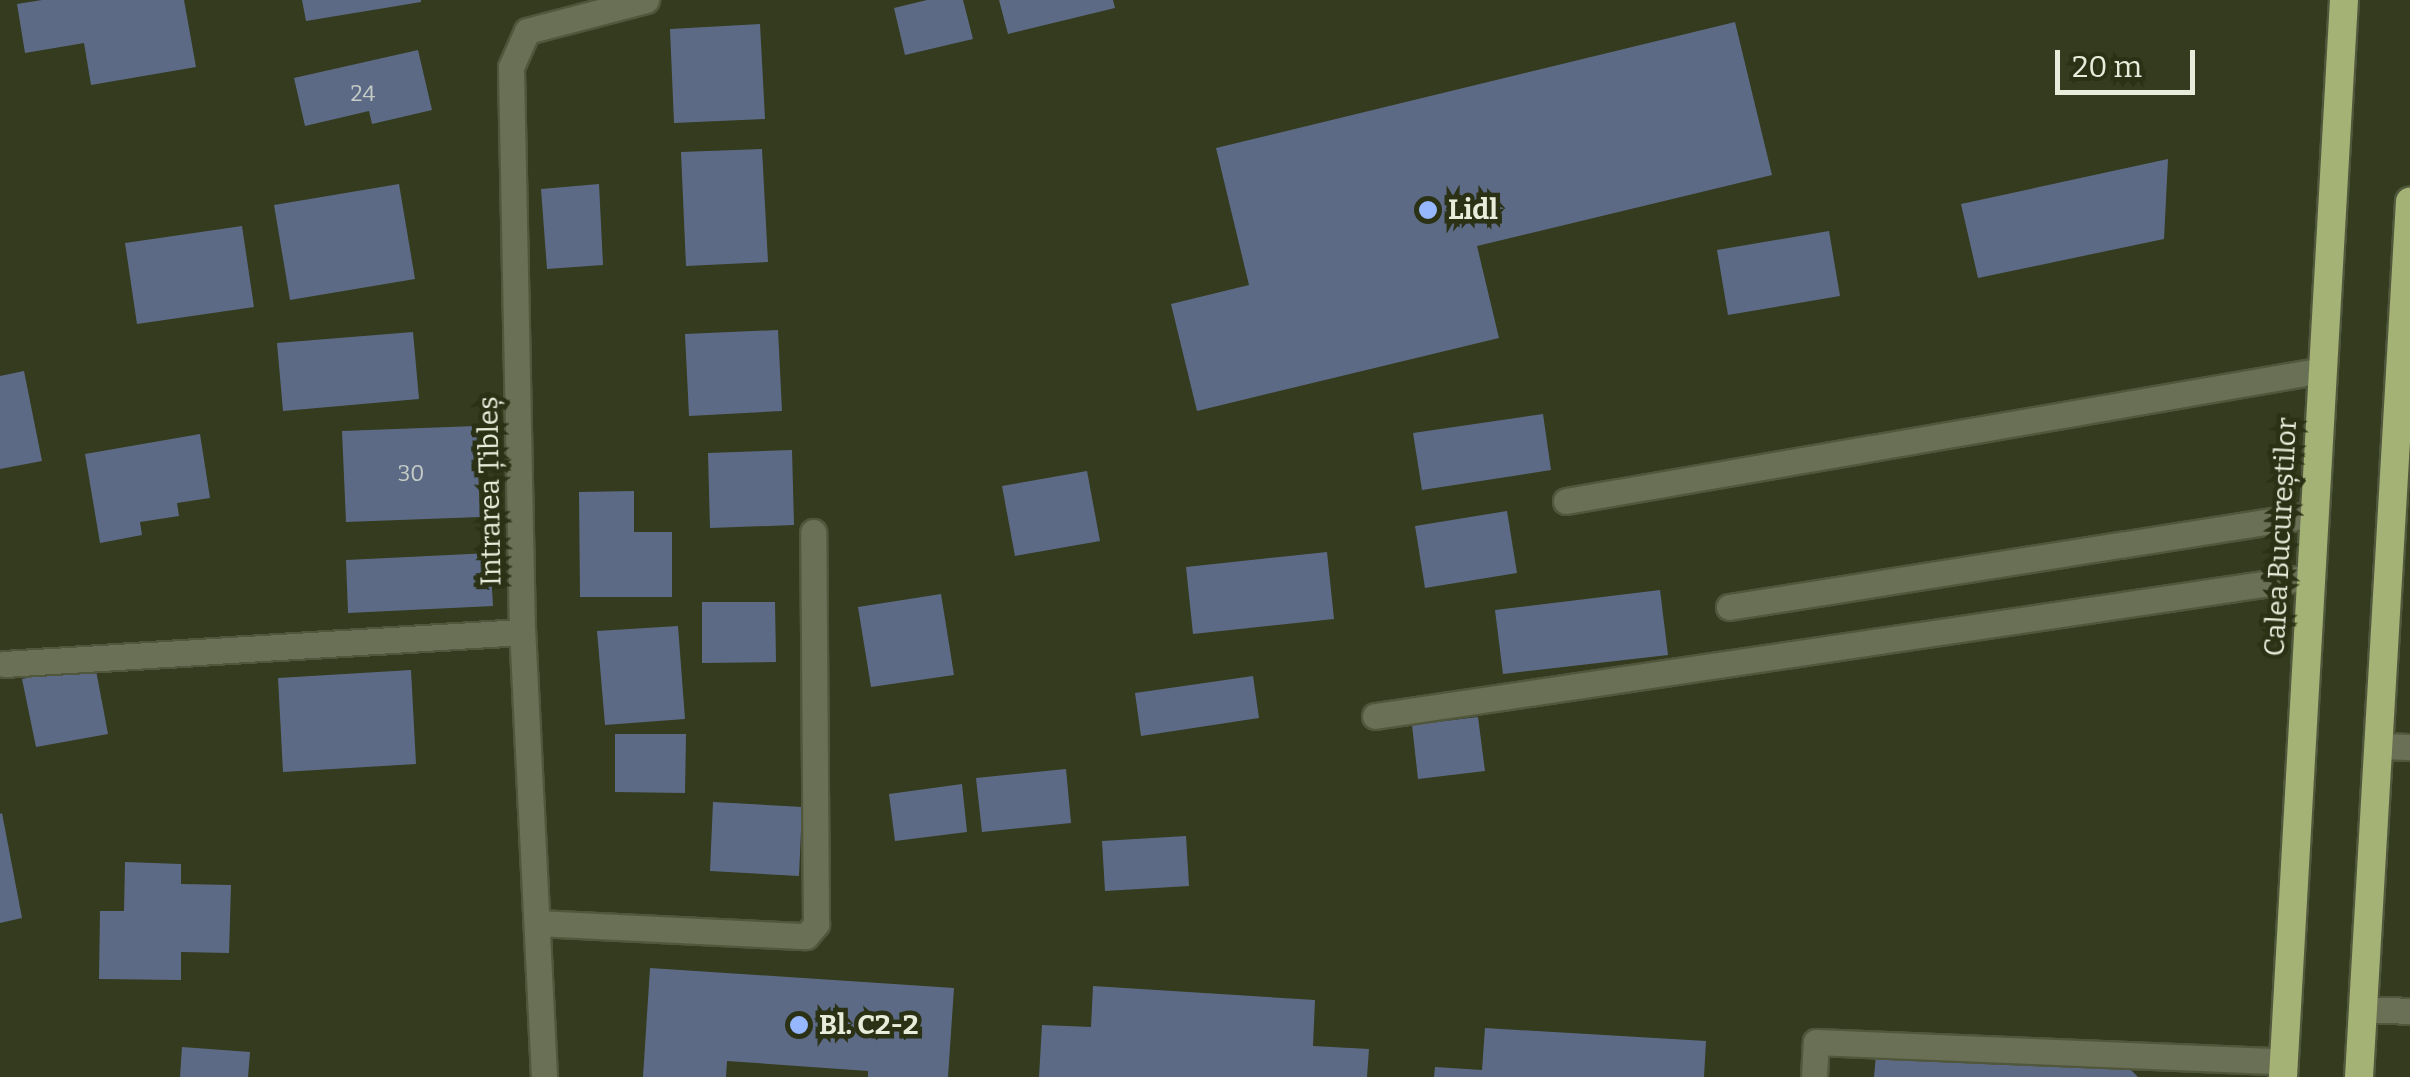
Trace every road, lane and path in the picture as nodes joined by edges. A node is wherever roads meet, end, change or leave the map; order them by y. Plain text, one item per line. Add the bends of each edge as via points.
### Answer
1 (646, 0) edge
2 (2344, 0) edge
3 (2410, 201) edge
4 (2408, 289) edge
5 (2324, 370) junction
6 (1566, 500) dead end
7 (2315, 514) junction
8 (813, 532) dead end
9 (2311, 577) junction
10 (1728, 607) dead end
11 (522, 632) junction
12 (4, 664) dead end
13 (1375, 716) dead end
14 (2380, 746) junction
15 (2410, 747) edge
16 (537, 923) junction
17 (2363, 1009) junction
18 (2410, 1011) edge
19 (2283, 1069) edge
20 (544, 1077) edge
21 (1814, 1077) edge
22 (2359, 1077) edge

1 - 11 street, Intrarea Țibleș via 527,30 511,67
2 - 5 highway, Calea Bucureștilor
3 - 4 highway
4 - 14 highway
5 - 6 street
5 - 7 highway, Calea Bucureștilor
7 - 9 highway, Calea Bucureștilor
7 - 10 street
8 - 16 street via 816,924 806,936
9 - 13 street
9 - 19 highway, Calea Bucureștilor
11 - 12 street
11 - 16 street, Intrarea Țibleș
14 - 15 street
14 - 17 highway
16 - 20 street, Intrarea Țibleș
17 - 18 street
17 - 22 highway
19 - 21 street via 1816,1042

